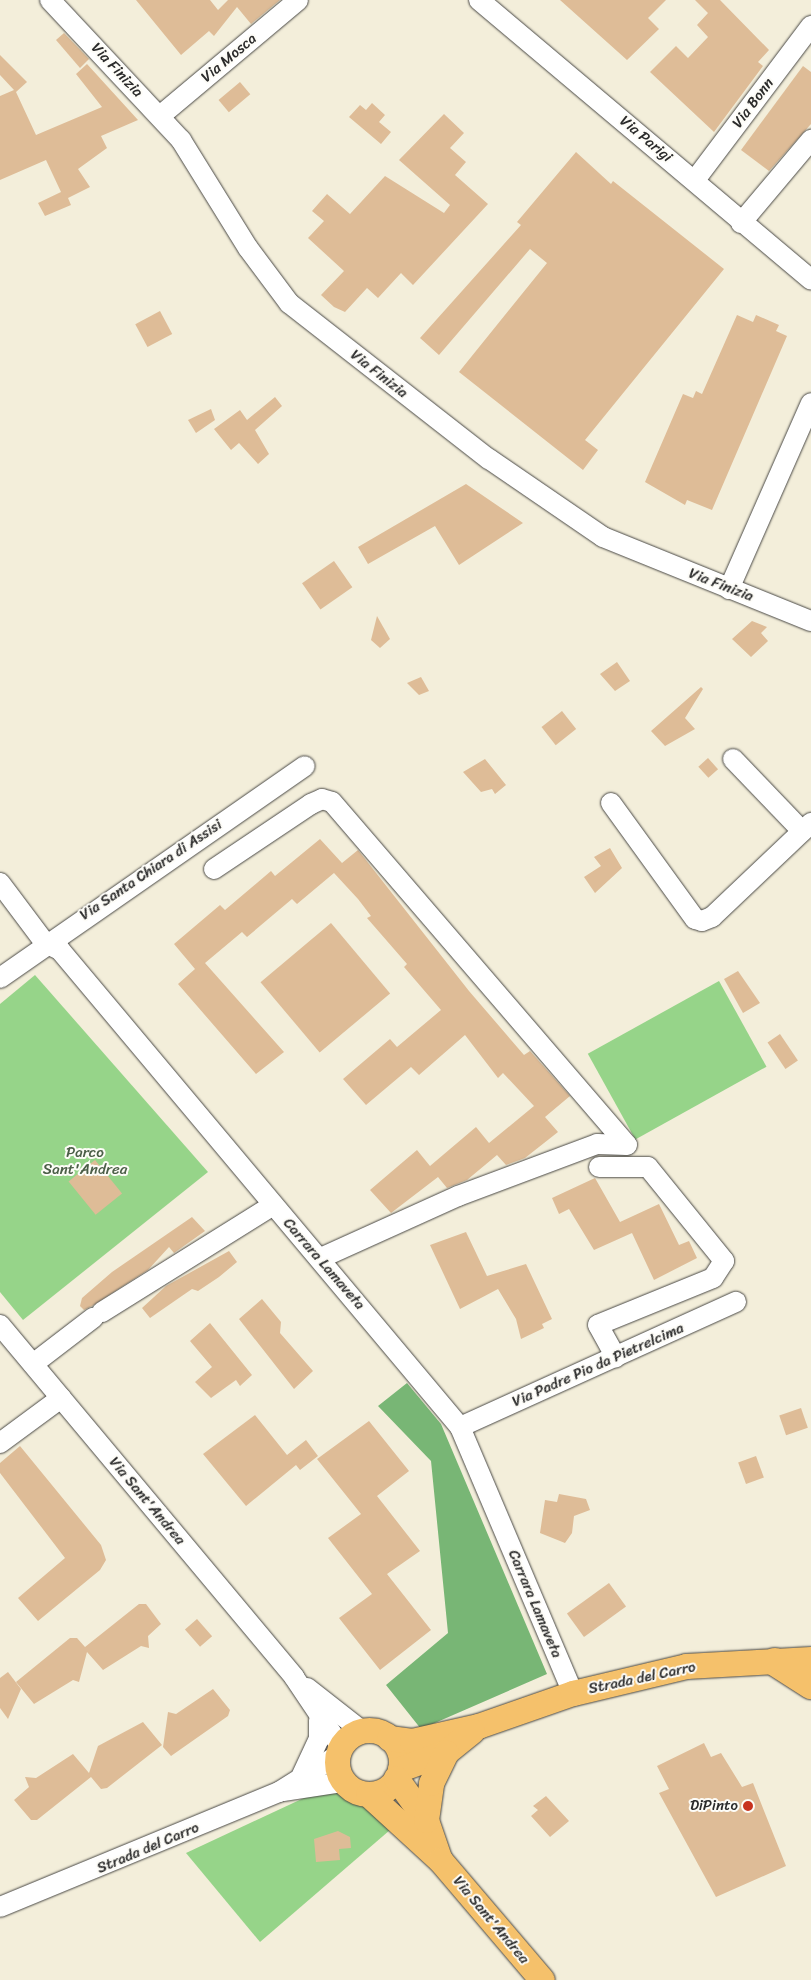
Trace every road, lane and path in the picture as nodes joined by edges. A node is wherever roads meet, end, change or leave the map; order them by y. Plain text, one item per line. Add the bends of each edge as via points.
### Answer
1 (50, 0) edge
2 (298, 0) edge
3 (479, 0) edge
4 (811, 26) edge
5 (160, 116) junction
6 (811, 140) edge
7 (695, 180) junction
8 (741, 223) junction
9 (811, 280) edge
10 (811, 403) edge
11 (729, 589) junction
12 (811, 621) edge
13 (733, 759) dead end
14 (305, 766) dead end
15 (612, 803) dead end
16 (806, 827) edge
17 (214, 869) dead end
18 (0, 884) edge
19 (45, 943) junction
20 (0, 978) edge
21 (599, 1167) dead end
22 (273, 1205) junction
23 (321, 1258) junction
24 (736, 1302) dead end
25 (0, 1325) edge
26 (616, 1357) junction
27 (32, 1364) junction
28 (60, 1398) junction
29 (460, 1427) junction
30 (0, 1443) edge
31 (811, 1659) edge
32 (775, 1662) junction
33 (294, 1677) junction
34 (811, 1685) edge
35 (573, 1693) junction
36 (319, 1720) junction
37 (478, 1726) junction
38 (362, 1731) junction
39 (390, 1738) junction
40 (339, 1751) junction
41 (446, 1752) junction
42 (398, 1774) junction
43 (302, 1775) junction
44 (343, 1782) junction
45 (279, 1792) junction
46 (368, 1794) junction
47 (426, 1820) junction
48 (440, 1860) junction
49 (5, 1908) edge
50 (542, 1980) edge

1 - 5 street, Via Finizia
2 - 5 street, Via Mosca
3 - 7 street, Via Parigi
4 - 7 street, Via Bonn
5 - 11 street, Via Finizia via 181,140 248,248 289,303 544,499 603,537
6 - 8 street
7 - 8 street, Via Parigi
8 - 9 street, Via Parigi
10 - 11 street
11 - 12 street, Via Finizia
13 - 16 street
14 - 19 street, Via Santa Chiara di Assisi
15 - 16 street via 695,919 702,921 712,917
17 - 23 street via 311,804 322,799 332,802 627,1145 597,1144 458,1196
18 - 19 street, Carrara Lamaveta
19 - 20 street, Via Santa Chiara di Assisi
19 - 22 street, Carrara Lamaveta via 60,950
21 - 26 street via 648,1167 724,1261 713,1278 598,1325
22 - 23 street, Carrara Lamaveta
22 - 27 street via 98,1315
23 - 29 street, Carrara Lamaveta
24 - 26 street, Via Padre Pio da Pietrelcima
25 - 27 street, Via Sant'Andrea
26 - 29 street, Via Padre Pio da Pietrelcima
27 - 28 street, Via Sant'Andrea
28 - 30 street
28 - 33 street, Via Sant'Andrea
29 - 35 street, Carrara Lamaveta
31 - 32 main road, Strada del Carro
32 - 34 highway
32 - 35 main road, Strada del Carro via 686,1666
33 - 36 street, Via Sant'Andrea
33 - 38 street, Via Sant'Andrea
35 - 37 main road, Strada del Carro
36 - 40 street, Via Sant'Andrea
36 - 43 street, Strada del Carro via 319,1739
37 - 39 main road, Strada del Carro via 412,1741
37 - 41 main road, Strada del Carro
38 - 39 main road, Via Sant'Andrea
38 - 40 main road
39 - 42 main road, Via Sant'Andrea via 399,1752
40 - 43 street, Strada del Carro
40 - 44 main road, Via Sant'Andrea
41 - 42 main road, Strada del Carro
41 - 47 main road via 431,1783
42 - 46 main road via 384,1790
42 - 47 main road, Via Sant'Andrea
43 - 45 street, Strada del Carro
44 - 45 street, Strada del Carro
44 - 46 main road, Via Sant'Andrea
45 - 49 street, Strada del Carro
46 - 48 main road, Via Sant'Andrea
47 - 48 main road, Via Sant'Andrea
48 - 50 main road, Via Sant'Andrea

